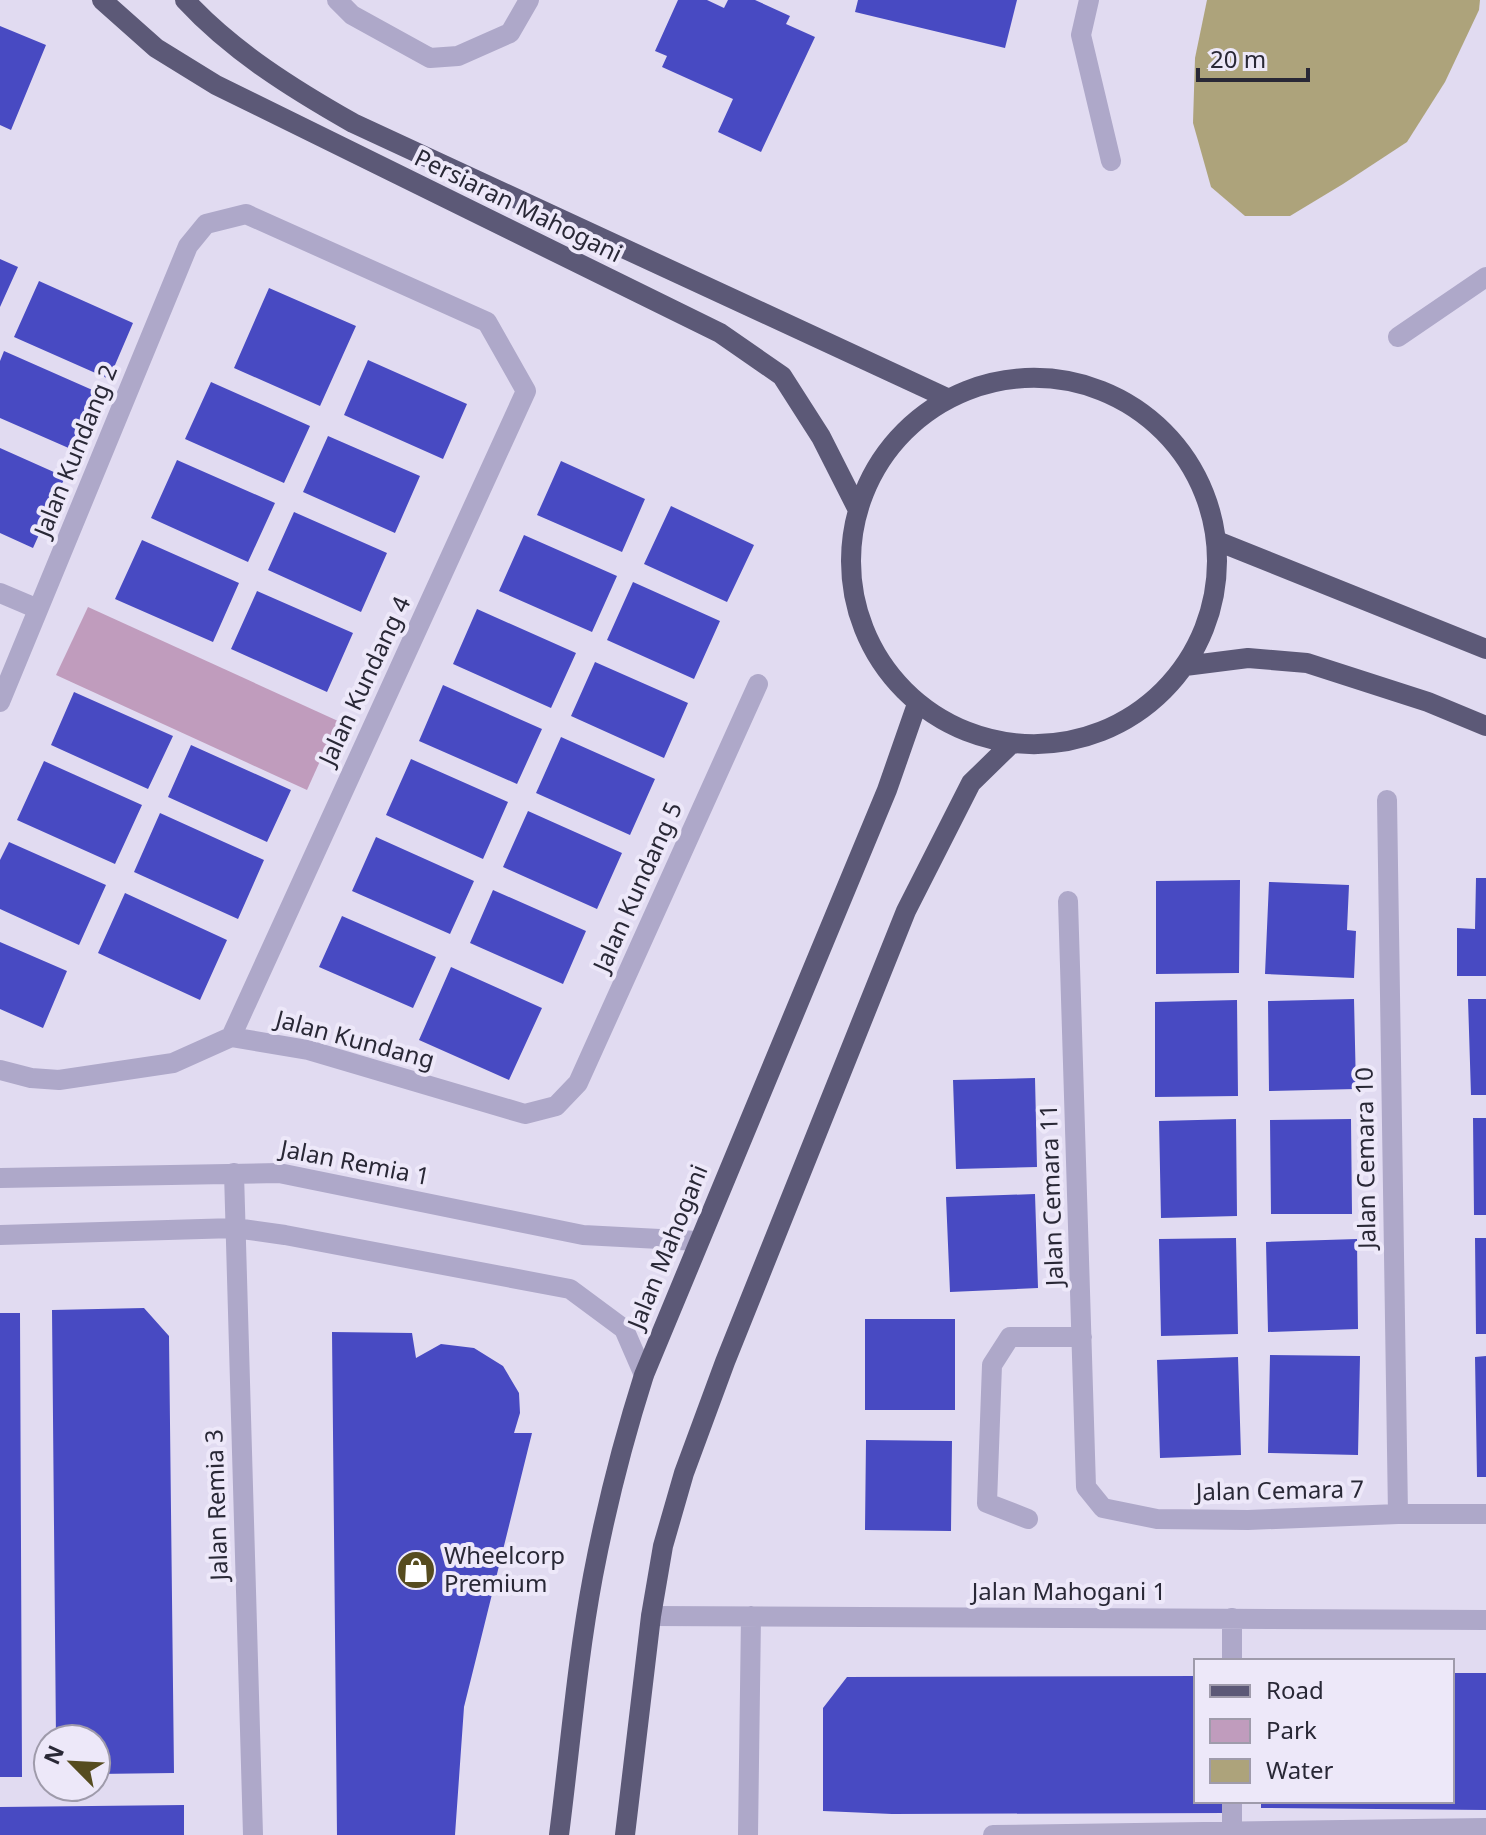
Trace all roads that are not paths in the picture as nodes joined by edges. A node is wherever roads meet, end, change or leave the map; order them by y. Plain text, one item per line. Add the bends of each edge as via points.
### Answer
1 (102, 0) edge
2 (185, 0) edge
3 (529, 0) edge
4 (1089, 0) edge
5 (344, 7) edge
6 (1111, 161) dead end
7 (1486, 277) edge
8 (1398, 337) dead end
9 (502, 349) joint
10 (947, 398) junction
11 (858, 510) junction
12 (1217, 541) junction
13 (0, 593) edge
14 (38, 609) junction
15 (1486, 649) edge
16 (1185, 666) junction
17 (758, 684) dead end
18 (0, 702) edge
19 (917, 704) junction
20 (1486, 726) edge
21 (1011, 744) junction
22 (1387, 800) dead end
23 (1068, 901) dead end
24 (231, 1037) junction
25 (0, 1070) edge
26 (556, 1106) joint
27 (234, 1173) junction
28 (0, 1178) edge
29 (235, 1228) junction
30 (0, 1235) edge
31 (698, 1241) junction
32 (1082, 1337) junction
33 (644, 1375) junction
34 (1086, 1487) joint
35 (1398, 1514) junction
36 (1486, 1514) edge
37 (1028, 1519) dead end
38 (651, 1616) junction
39 (751, 1616) junction
40 (1232, 1618) junction
41 (1486, 1620) edge
42 (1232, 1659) edge
43 (1232, 1803) edge
44 (1486, 1828) edge
45 (1232, 1833) edge
46 (253, 1835) edge
47 (559, 1835) edge
48 (625, 1835) edge
49 (748, 1835) edge
50 (993, 1835) edge

1 - 11 main road, Persiaran Mahogani via 156,48 216,85 720,333 782,376
2 - 10 main road, Persiaran Mahogani via 230,43 353,123
3 - 5 street via 510,33 458,56 430,58
4 - 6 street via 1081,35
7 - 8 street
9 - 14 street, Jalan Kundang 2 via 487,322 246,214 206,224 188,246
9 - 24 street, Jalan Kundang 4 via 526,391
10 - 11 main road via 891,445
10 - 12 main road via 1004,379 1064,378 1120,397 1168,433 1201,483
11 - 19 main road via 851,581 859,616 872,649
12 - 15 main road
12 - 16 main road via 1212,606
13 - 14 street
14 - 18 street, Jalan Kundang 2
16 - 20 main road via 1248,658 1307,663
16 - 21 main road via 1151,703 1109,729 1061,743
17 - 26 street, Jalan Kundang 5 via 578,1083
19 - 21 main road via 961,731
19 - 31 main road, Jalan Mahogani via 887,790
21 - 38 main road via 971,783 906,911 684,1473 663,1546
22 - 35 street, Jalan Cemara 10
23 - 32 street, Jalan Cemara 11
24 - 25 street via 173,1063 59,1080
24 - 26 street, Jalan Kundang via 308,1050 525,1114
27 - 28 street, Jalan Remia 1
27 - 29 street, Jalan Remia 3
27 - 31 street, Jalan Remia 1 via 279,1173 583,1235
29 - 30 street
29 - 33 street via 570,1289 624,1329
29 - 46 street, Jalan Remia 3
31 - 33 main road, Jalan Mahogani
32 - 34 street, Jalan Cemara 11
32 - 37 street via 1010,1337 992,1365 987,1503
33 - 47 main road, Jalan Mahogani via 622,1445 593,1576
34 - 35 street, Jalan Cemara 7 via 1103,1508 1157,1519
35 - 36 street, Jalan Cemara 7
38 - 39 street, Jalan Mahogani 1
38 - 48 main road
39 - 40 street, Jalan Mahogani 1
39 - 49 street
40 - 41 street, Jalan Mahogani 1
40 - 42 street
43 - 45 street
44 - 45 street
45 - 50 street

